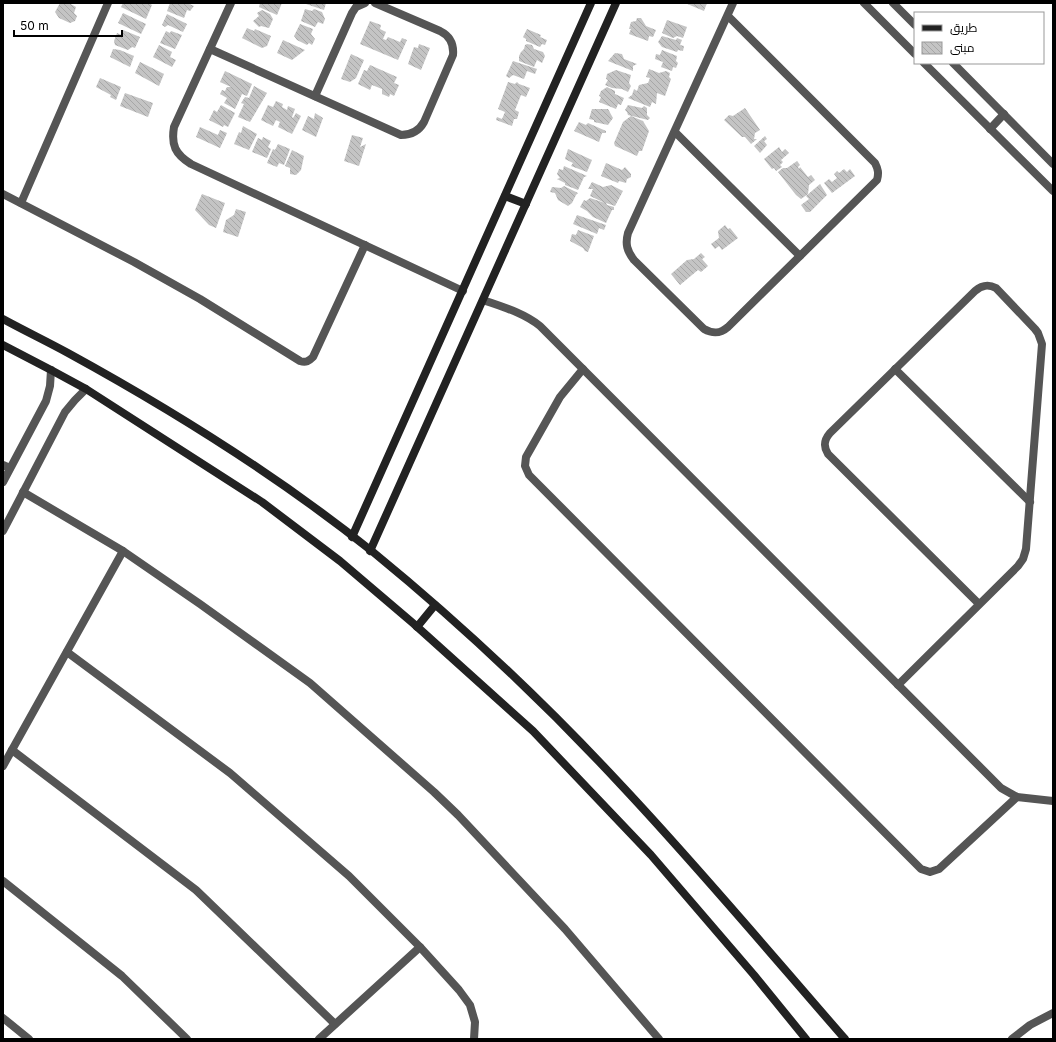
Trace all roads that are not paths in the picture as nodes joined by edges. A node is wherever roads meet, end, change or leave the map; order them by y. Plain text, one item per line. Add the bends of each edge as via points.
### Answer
1 (108, 3) edge
2 (231, 3) edge
3 (365, 3) edge
4 (374, 3) edge
5 (591, 3) edge
6 (616, 3) edge
7 (734, 3) edge
8 (864, 3) edge
9 (893, 3) edge
10 (728, 16) junction
11 (914, 24) edge
12 (210, 49) junction
13 (914, 53) edge
14 (925, 64) edge
15 (954, 64) edge
16 (315, 96) junction
17 (1004, 114) junction
18 (990, 129) junction
19 (675, 132) junction
20 (1053, 164) edge
21 (1053, 191) edge
22 (3, 194) edge
23 (505, 196) junction
24 (21, 203) junction
25 (526, 204) junction
26 (365, 245) junction
27 (800, 256) junction
28 (463, 291) junction
29 (483, 300) junction
30 (3, 319) edge
31 (3, 345) edge
32 (583, 369) junction
33 (895, 369) junction
34 (52, 370) junction
35 (86, 389) junction
36 (7, 466) edge
37 (3, 482) edge
38 (23, 492) junction
39 (1030, 502) junction
40 (3, 531) edge
41 (352, 537) junction
42 (370, 550) junction
43 (123, 551) junction
44 (979, 604) junction
45 (435, 605) junction
46 (418, 626) junction
47 (66, 652) junction
48 (898, 685) junction
49 (12, 750) junction
50 (3, 766) edge
51 (1016, 797) junction
52 (1053, 801) edge
53 (3, 882) edge
54 (420, 947) junction
55 (1053, 1013) edge
56 (3, 1018) edge
57 (335, 1024) junction
58 (30, 1039) edge
59 (187, 1039) edge
60 (318, 1039) edge
61 (474, 1039) edge
62 (659, 1039) edge
63 (806, 1039) edge
64 (845, 1039) edge
65 (1012, 1039) edge

1 - 24 street
2 - 12 street
3 - 16 street via 356,7 352,13
4 - 16 street via 440,30 452,40 453,55 420,128 415,133 401,135
5 - 23 street
6 - 25 street
7 - 10 street
8 - 13 street
9 - 11 street
10 - 19 street
10 - 27 street via 878,168 877,180
12 - 16 street
12 - 26 street via 174,127 172,138 181,158
14 - 18 street
15 - 17 street
17 - 18 street
17 - 20 street
18 - 21 street
19 - 27 street
19 - 27 street via 626,240 627,247 643,268 704,329 717,333 728,328
22 - 24 street
23 - 25 street
23 - 28 street
24 - 26 street via 194,295 304,362 313,357
25 - 29 street
26 - 28 street
28 - 41 street
29 - 32 street via 519,312 534,321
29 - 42 street
30 - 41 street via 140,394 214,439
31 - 34 street
32 - 48 street
32 - 51 street via 560,397 526,456 525,466 528,475 921,869 930,872 939,869
33 - 39 street
33 - 39 street via 979,287 985,285 996,288 1038,333 1042,344
33 - 44 street via 826,437 825,449
34 - 35 street
34 - 36 street via 46,401
35 - 38 street via 65,412
35 - 46 street via 265,505 340,561
36 - 37 street
38 - 40 street
38 - 43 street
39 - 44 street via 1023,559
41 - 42 street
42 - 45 street
43 - 47 street
43 - 62 street via 302,676 434,792 565,929
44 - 48 street
45 - 46 street
45 - 64 street via 528,689 622,786
46 - 63 street via 533,731 651,855
47 - 49 street
47 - 54 street via 247,786 349,876
48 - 51 street via 1001,788
49 - 50 street
49 - 57 street via 196,890
51 - 52 street
53 - 59 street via 122,976
54 - 57 street
54 - 61 street via 470,1005 475,1022
55 - 65 street via 1030,1024
56 - 58 street
57 - 60 street

